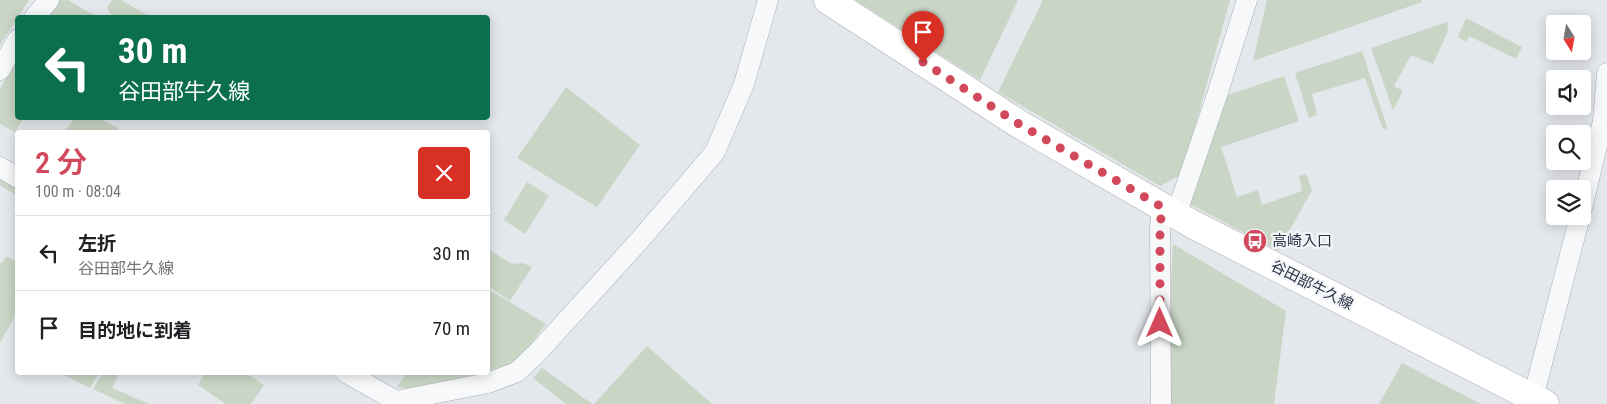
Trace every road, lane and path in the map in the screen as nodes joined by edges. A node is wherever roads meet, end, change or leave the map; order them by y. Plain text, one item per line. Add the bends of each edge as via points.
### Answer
1 (49, 0) edge
2 (768, 0) edge
3 (828, 0) edge
4 (1247, 0) edge
5 (36, 15) edge
6 (15, 44) edge
7 (0, 70) edge
8 (1607, 73) edge
9 (0, 167) edge
10 (15, 176) edge
11 (1589, 180) edge
12 (1169, 211) junction
13 (1578, 225) edge
14 (350, 375) edge
15 (1539, 401) edge
16 (395, 402) edge
17 (1161, 404) edge

1 - 5 street
2 - 16 street via 744,84 715,152 538,352 517,372 488,383
3 - 12 main road, 谷田部牛久線 via 1019,124
4 - 12 street via 1224,74
6 - 7 street
8 - 11 street via 1603,122
9 - 10 street
12 - 15 main road, 谷田部牛久線
12 - 17 street via 1160,228
13 - 15 street
14 - 16 street

